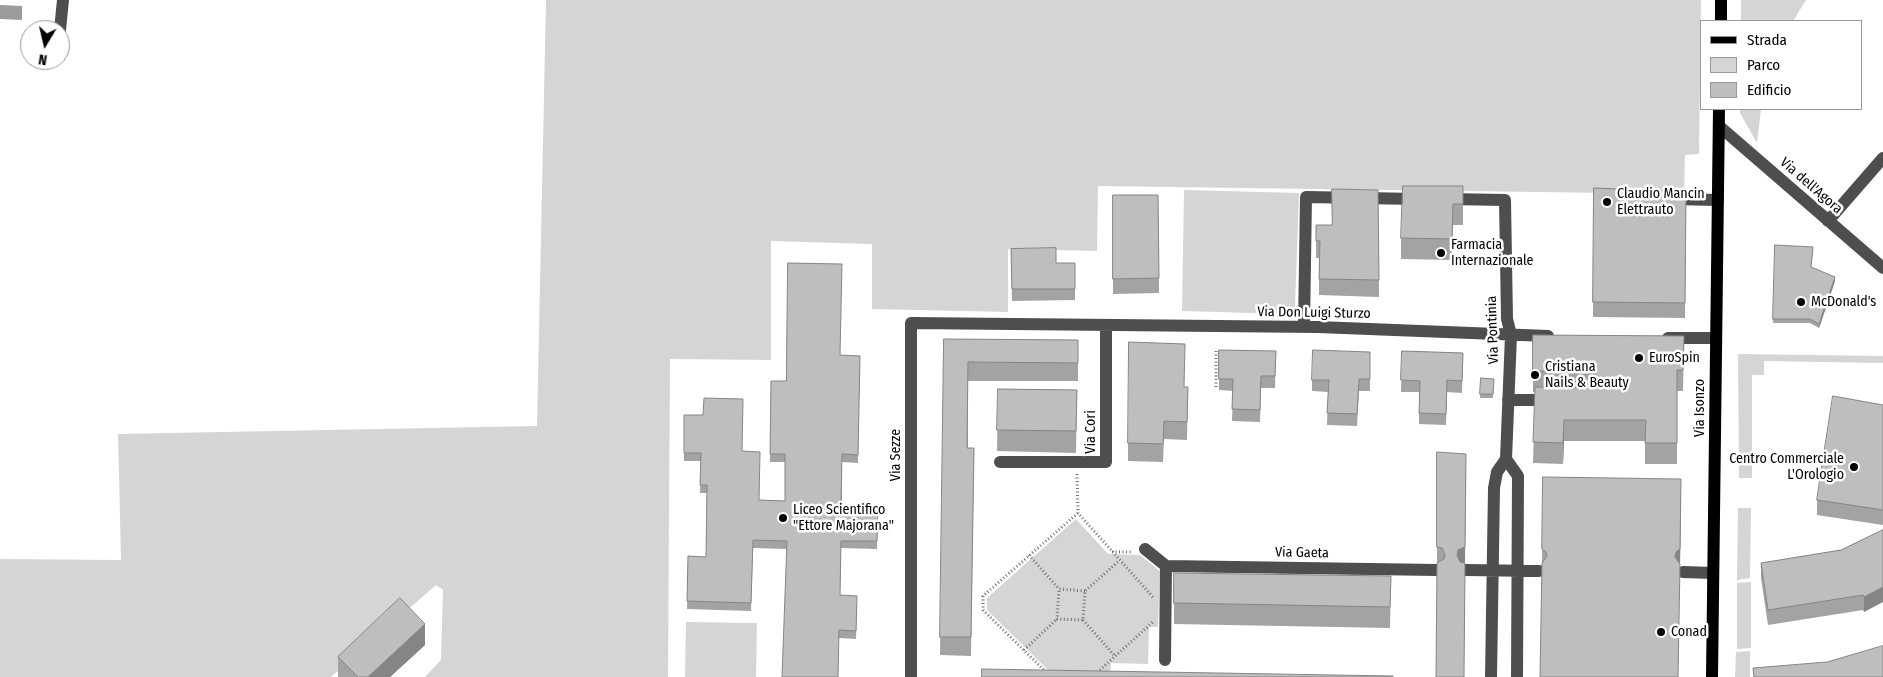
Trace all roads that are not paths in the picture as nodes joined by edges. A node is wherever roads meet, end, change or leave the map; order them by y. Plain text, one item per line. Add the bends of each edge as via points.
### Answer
1 (63, 0) edge
2 (1721, 0) edge
3 (61, 20) edge
4 (1721, 20) edge
5 (1719, 110) edge
6 (1719, 126) junction
7 (1883, 158) edge
8 (1655, 198) edge
9 (1718, 200) junction
10 (1828, 221) junction
11 (1883, 268) edge
12 (912, 323) joint
13 (1106, 325) junction
14 (1304, 327) junction
15 (1511, 336) junction
16 (1561, 336) edge
17 (1650, 337) edge
18 (1716, 338) junction
19 (1508, 400) junction
20 (1563, 400) edge
21 (1506, 459) junction
22 (1000, 462) dead end
23 (1145, 548) dead end
24 (1166, 566) junction
25 (1437, 570) edge
26 (1465, 570) edge
27 (1492, 570) junction
28 (1518, 570) junction
29 (1539, 571) dead end
30 (1683, 572) dead end
31 (1713, 573) junction
32 (1165, 660) dead end
33 (911, 677) edge
34 (1491, 677) edge
35 (1517, 677) edge
36 (1712, 677) edge

1 - 3 street
2 - 4 main road
5 - 6 main road, Via Isonzo
6 - 9 main road, Via Isonzo
6 - 10 street, Via dell'Agora
7 - 10 street
8 - 9 street
9 - 18 main road, Via Isonzo
10 - 11 street, Via dell'Agora
12 - 13 street, Via Don Luigi Sturzo
12 - 33 street, Via Sezze
13 - 14 street, Via Don Luigi Sturzo
13 - 22 street, Via Cori via 1106,462
14 - 15 street, Via Don Luigi Sturzo
14 - 15 street, Via Pontinia via 1306,197 1505,200 1507,319
15 - 16 street, Via Don Luigi Sturzo
15 - 19 street, Via Pontinia
17 - 18 street
18 - 31 main road, Via Isonzo
19 - 20 street
19 - 21 street, Via Pontinia
21 - 27 street, Via Pontinia via 1497,472 1494,488
21 - 28 street via 1518,476
23 - 24 street
24 - 25 street, Via Gaeta
24 - 32 street
26 - 27 street
27 - 28 street
27 - 34 street, Via Pontinia
28 - 29 street
28 - 35 street
30 - 31 street
31 - 36 main road, Via Isonzo

